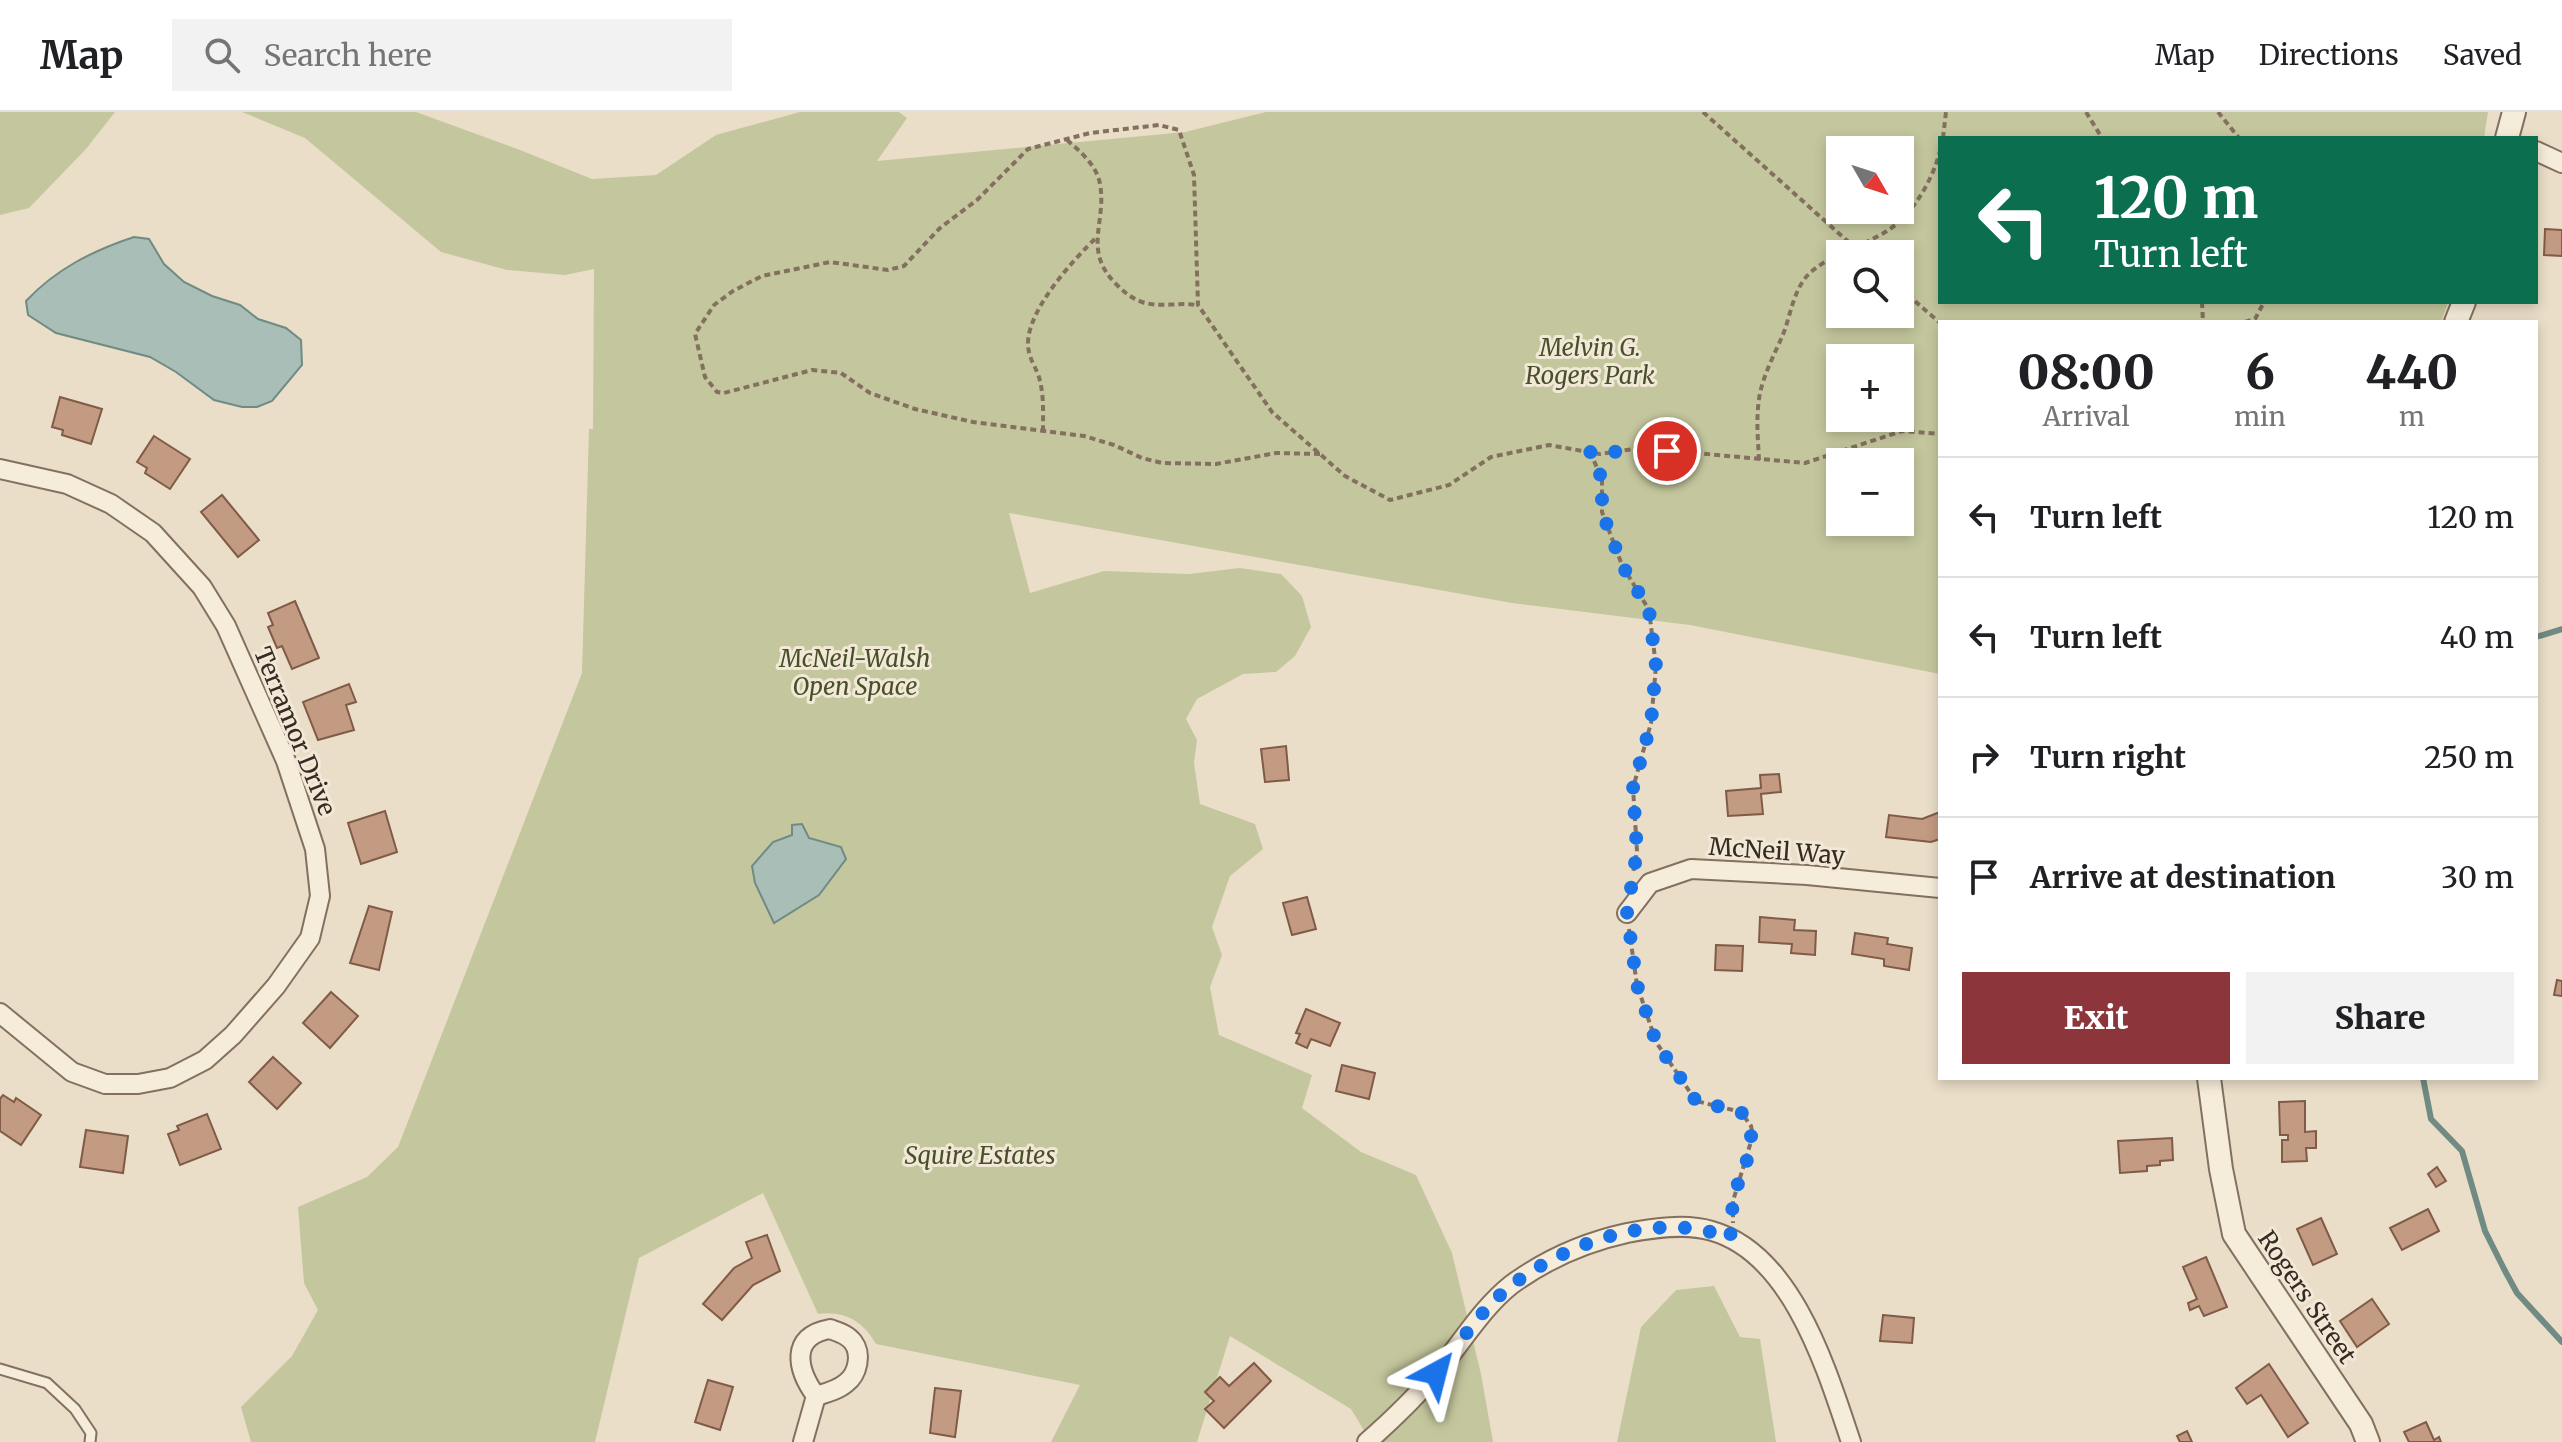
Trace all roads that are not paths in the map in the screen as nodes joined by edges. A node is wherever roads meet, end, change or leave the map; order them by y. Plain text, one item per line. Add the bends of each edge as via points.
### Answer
1 (2514, 112) edge
2 (2508, 136) edge
3 (2538, 152) edge
4 (2562, 163) edge
5 (0, 469) edge
6 (1938, 888) edge
7 (1627, 913) road end
8 (0, 1013) edge
9 (2209, 1080) edge
10 (0, 1369) edge
11 (816, 1396) dead end
12 (90, 1442) edge
13 (803, 1442) edge
14 (1367, 1442) edge
15 (1851, 1442) edge
16 (2368, 1442) edge

1 - 2 street
3 - 4 street
5 - 8 street, Terramor Drive via 67,484 111,504 153,533 202,587 226,626 286,761 315,849 320,896 310,938 276,986 205,1060 170,1078 105,1084 72,1072
6 - 7 street, McNeil Way via 1691,869 1650,883
9 - 16 street, Rogers Street via 2234,1234
10 - 12 lane via 47,1383 75,1409 91,1433
11 - 13 street
14 - 15 street via 1398,1415 1511,1286 1596,1240 1682,1227 1730,1238 1780,1280 1823,1364

